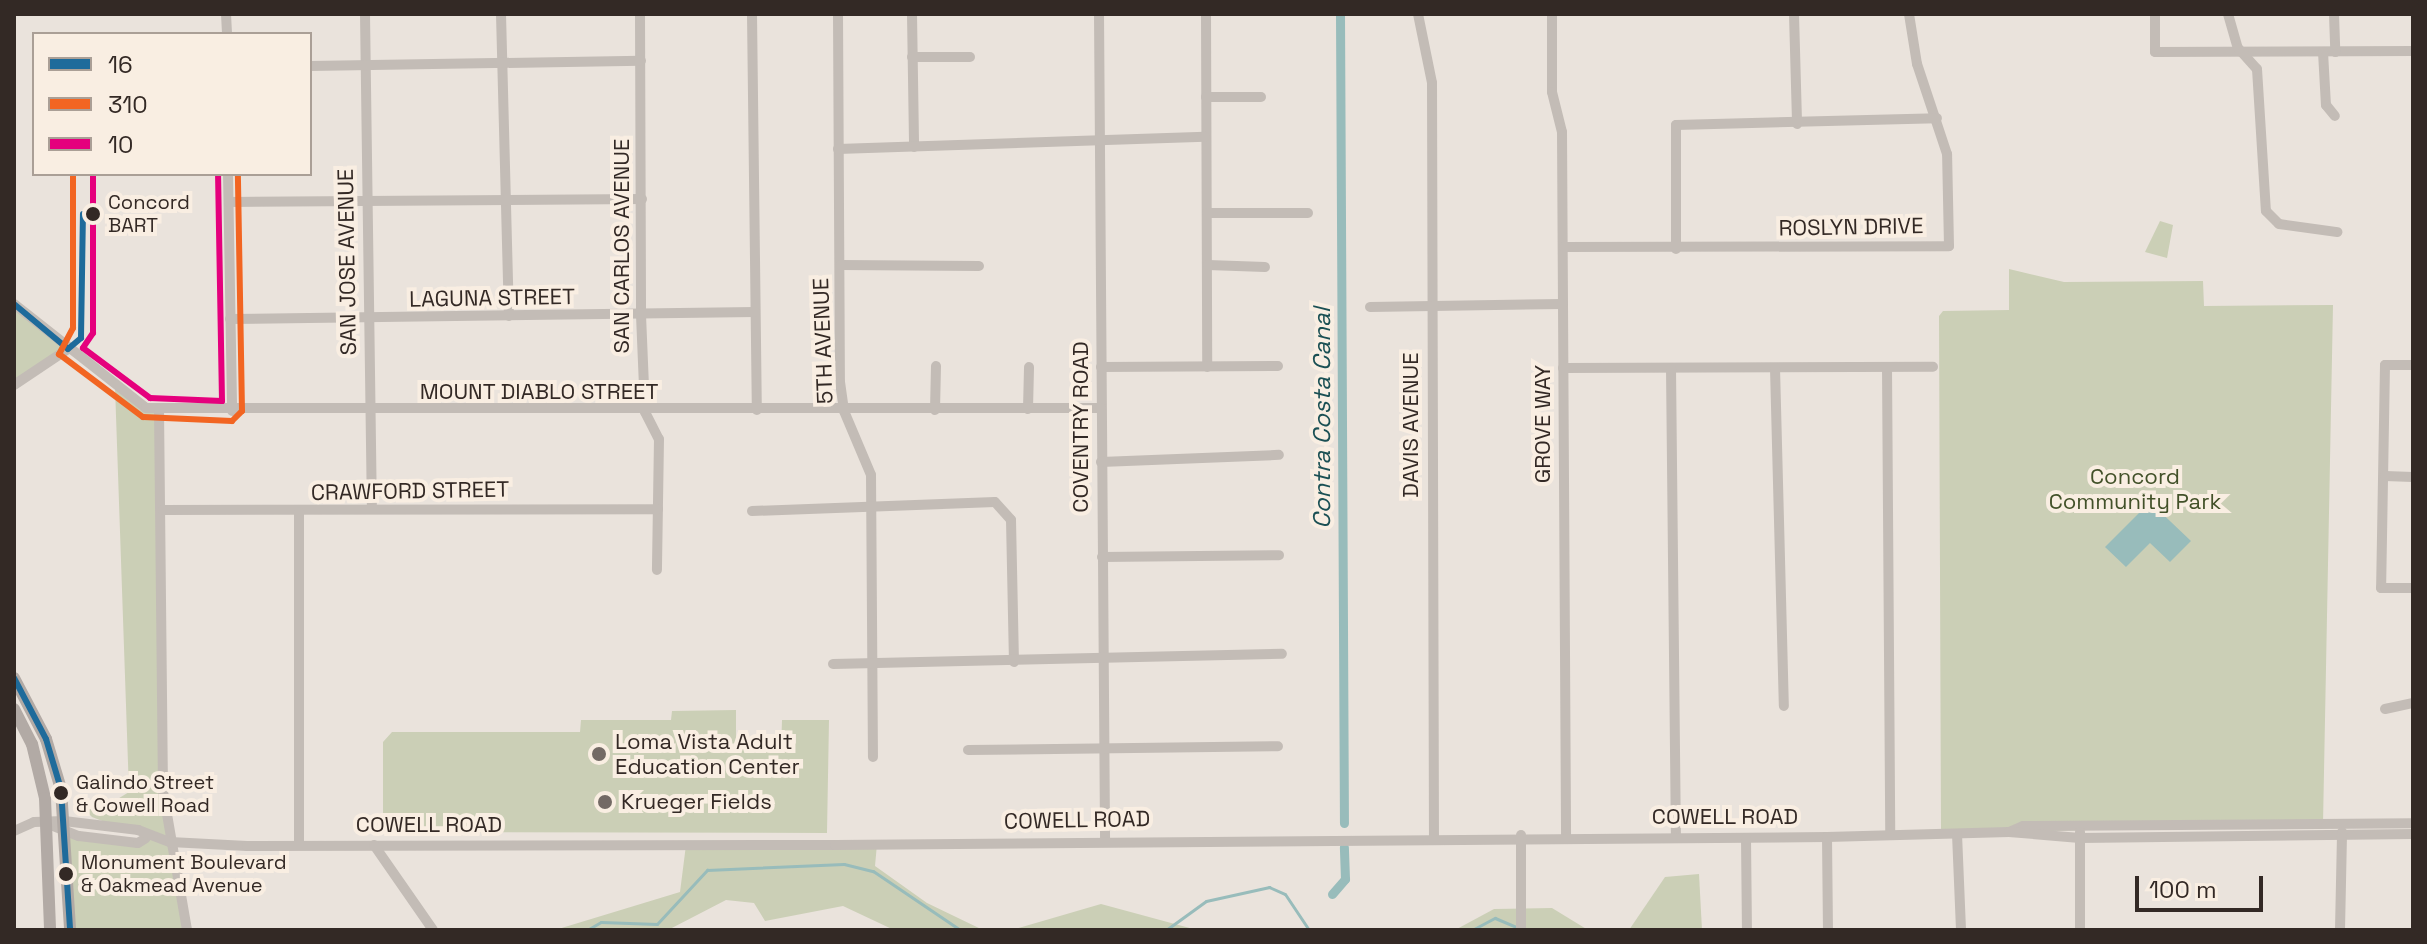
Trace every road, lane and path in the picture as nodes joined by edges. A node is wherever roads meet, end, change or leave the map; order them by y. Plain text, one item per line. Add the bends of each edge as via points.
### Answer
1 (365, 14) edge
2 (501, 14) edge
3 (640, 14) edge
4 (752, 14) edge
5 (838, 14) edge
6 (912, 14) edge
7 (1099, 14) edge
8 (1206, 14) edge
9 (1418, 14) edge
10 (1552, 14) edge
11 (1794, 14) edge
12 (1909, 14) edge
13 (2155, 14) edge
14 (2228, 14) edge
15 (2334, 14) edge
16 (2413, 51) edge
17 (2323, 52) junction
18 (2335, 52) junction
19 (2247, 53) junction
20 (912, 57) junction
21 (970, 57) dead end
22 (641, 61) junction
23 (502, 64) junction
24 (312, 66) edge
25 (365, 66) junction
26 (1206, 97) junction
27 (1261, 97) dead end
28 (2335, 116) dead end
29 (1937, 118) junction
30 (1797, 124) junction
31 (1205, 137) junction
32 (1101, 143) junction
33 (914, 147) junction
34 (838, 149) junction
35 (228, 176) edge
36 (642, 199) junction
37 (504, 201) junction
38 (229, 202) junction
39 (366, 202) junction
40 (1207, 213) junction
41 (1308, 213) dead end
42 (2337, 232) dead end
43 (1564, 247) junction
44 (1676, 249) junction
45 (841, 265) junction
46 (1208, 265) junction
47 (979, 266) dead end
48 (1265, 267) dead end
49 (14, 304) edge
50 (1563, 304) junction
51 (1430, 306) junction
52 (1370, 307) dead end
53 (755, 312) junction
54 (641, 315) junction
55 (509, 316) junction
56 (230, 319) junction
57 (368, 321) junction
58 (68, 349) junction
59 (2413, 365) edge
60 (936, 366) dead end
61 (1278, 366) dead end
62 (1029, 367) dead end
63 (1101, 367) junction
64 (1207, 367) junction
65 (1887, 367) junction
66 (1933, 367) dead end
67 (1563, 368) junction
68 (1671, 368) junction
69 (1775, 368) junction
70 (14, 385) edge
71 (1101, 408) junction
72 (159, 409) junction
73 (1028, 409) junction
74 (757, 410) junction
75 (935, 410) junction
76 (232, 411) junction
77 (844, 411) junction
78 (645, 412) junction
79 (369, 413) junction
80 (1279, 455) dead end
81 (1101, 462) junction
82 (2385, 476) junction
83 (2413, 477) edge
84 (873, 507) junction
85 (372, 509) junction
86 (658, 509) junction
87 (163, 510) junction
88 (752, 511) dead end
89 (299, 512) junction
90 (1279, 555) dead end
91 (1102, 557) junction
92 (657, 570) dead end
93 (2413, 588) edge
94 (1282, 654) dead end
95 (1103, 659) junction
96 (1014, 662) junction
97 (833, 664) dead end
98 (874, 664) junction
99 (14, 678) edge
100 (2413, 703) edge
101 (1784, 706) dead end
102 (14, 709) edge
103 (2385, 709) dead end
104 (1278, 746) dead end
105 (1104, 749) junction
106 (968, 750) dead end
107 (873, 757) dead end
108 (45, 823) junction
109 (2413, 823) edge
110 (2080, 825) junction
111 (64, 828) junction
112 (2342, 830) junction
113 (14, 831) edge
114 (2009, 832) junction
115 (1957, 834) junction
116 (2413, 834) edge
117 (1521, 835) junction
118 (1566, 835) junction
119 (1890, 835) junction
120 (1434, 837) junction
121 (1676, 837) junction
122 (1827, 837) junction
123 (1746, 838) junction
124 (2080, 838) junction
125 (1105, 839) junction
126 (170, 842) junction
127 (299, 845) junction
128 (374, 845) junction
129 (1520, 924) edge
130 (50, 930) edge
131 (70, 930) edge
132 (187, 930) edge
133 (433, 930) edge
134 (1747, 930) edge
135 (1828, 930) edge
136 (1961, 930) edge
137 (2080, 930) edge
138 (2340, 930) edge

1 - 25 street, SAN JOSE AVENUE
2 - 23 street
3 - 22 street, SAN CARLOS AVENUE
4 - 53 street
5 - 34 street, 5TH AVENUE
6 - 20 street
7 - 32 street, COVENTRY ROAD
8 - 26 street
9 - 51 street, DAVIS AVENUE via 1432,83
10 - 43 street, GROVE WAY
11 - 30 street
12 - 29 street, ROSLYN DRIVE via 1917,64
13 - 19 street via 2155,52
14 - 19 street via 2230,32
15 - 18 street
16 - 18 street
17 - 18 street
17 - 19 street
17 - 28 street via 2326,105
19 - 42 street via 2257,69 2266,211 2279,224
20 - 21 street
20 - 33 street
22 - 23 street
22 - 36 street, SAN CARLOS AVENUE
23 - 25 street
23 - 37 street
24 - 25 street
25 - 39 street, SAN JOSE AVENUE
26 - 27 street
26 - 31 street
29 - 30 street
29 - 44 street, ROSLYN DRIVE via 1947,154 1949,246
30 - 44 street via 1676,125
31 - 32 street via 1116,137
31 - 40 street
32 - 33 street via 937,141
32 - 63 street, COVENTRY ROAD
33 - 34 street
34 - 45 street, 5TH AVENUE
35 - 38 street
36 - 37 street
36 - 54 street, SAN CARLOS AVENUE
37 - 39 street
37 - 55 street
38 - 39 street
38 - 56 street
39 - 57 street, SAN JOSE AVENUE
40 - 41 street
40 - 46 street
43 - 44 street, ROSLYN DRIVE
43 - 50 street, GROVE WAY
45 - 47 street
45 - 77 street, 5TH AVENUE
46 - 48 street
46 - 64 street
49 - 58 street, MOUNT DIABLO STREET
50 - 51 street
50 - 67 street, GROVE WAY
51 - 52 street
51 - 120 street, DAVIS AVENUE
53 - 54 street, LAGUNA STREET
53 - 74 street
54 - 55 street, LAGUNA STREET
54 - 78 street, SAN CARLOS AVENUE
55 - 57 street, LAGUNA STREET
56 - 57 street, LAGUNA STREET
56 - 76 street
57 - 79 street, SAN JOSE AVENUE
58 - 70 street
58 - 72 street, MOUNT DIABLO STREET via 146,408
59 - 82 street via 2385,365
60 - 75 street
61 - 64 street
62 - 73 street
63 - 64 street
63 - 71 street, COVENTRY ROAD
65 - 66 street
65 - 69 street
65 - 119 street
67 - 68 street
67 - 118 street, GROVE WAY
68 - 69 street
68 - 121 street
69 - 101 street
71 - 73 street, MOUNT DIABLO STREET
71 - 81 street, COVENTRY ROAD
72 - 76 street, MOUNT DIABLO STREET
72 - 87 street
73 - 75 street, MOUNT DIABLO STREET
74 - 77 street, MOUNT DIABLO STREET
74 - 78 street, MOUNT DIABLO STREET
75 - 77 street, MOUNT DIABLO STREET
76 - 79 street, MOUNT DIABLO STREET
77 - 84 street, 5TH AVENUE via 867,461
78 - 79 street, MOUNT DIABLO STREET
78 - 86 street, SAN CARLOS AVENUE via 659,439
79 - 85 street, SAN JOSE AVENUE
80 - 81 street
81 - 91 street, COVENTRY ROAD
82 - 83 street
82 - 93 street via 2381,588
84 - 88 street
84 - 96 street via 986,500 1005,508 1011,520
84 - 98 street, 5TH AVENUE
85 - 86 street, CRAWFORD STREET
85 - 89 street, CRAWFORD STREET
86 - 92 street, SAN CARLOS AVENUE
87 - 89 street, CRAWFORD STREET
87 - 126 street via 163,791
89 - 127 street
90 - 91 street
91 - 95 street, COVENTRY ROAD
94 - 95 street
95 - 96 street
95 - 105 street, COVENTRY ROAD
96 - 98 street
97 - 98 street
98 - 107 street, 5TH AVENUE
99 - 111 main road via 46,739
100 - 103 street
102 - 108 main road via 41,773
104 - 105 street
105 - 106 street
105 - 125 street, COVENTRY ROAD
108 - 111 street, COWELL ROAD
108 - 113 street, COWELL ROAD
108 - 130 main road
109 - 112 street, COWELL ROAD
110 - 112 street, COWELL ROAD
110 - 114 street, COWELL ROAD via 2023,826
110 - 124 street
111 - 126 street, COWELL ROAD via 138,830 146,838
111 - 131 main road
112 - 116 street, COWELL ROAD
112 - 124 street, COWELL ROAD
112 - 138 street
114 - 115 street, COWELL ROAD
114 - 124 street, COWELL ROAD
115 - 119 street, COWELL ROAD
115 - 136 street
117 - 118 street, COWELL ROAD
117 - 120 street, COWELL ROAD
117 - 129 street
118 - 121 street, COWELL ROAD
119 - 122 street, COWELL ROAD
120 - 125 street, COWELL ROAD
121 - 123 street, COWELL ROAD
122 - 123 street, COWELL ROAD
122 - 135 street
123 - 134 street
124 - 137 street
125 - 128 street, COWELL ROAD
126 - 127 street, COWELL ROAD
126 - 132 street
127 - 128 street, COWELL ROAD
128 - 133 street

